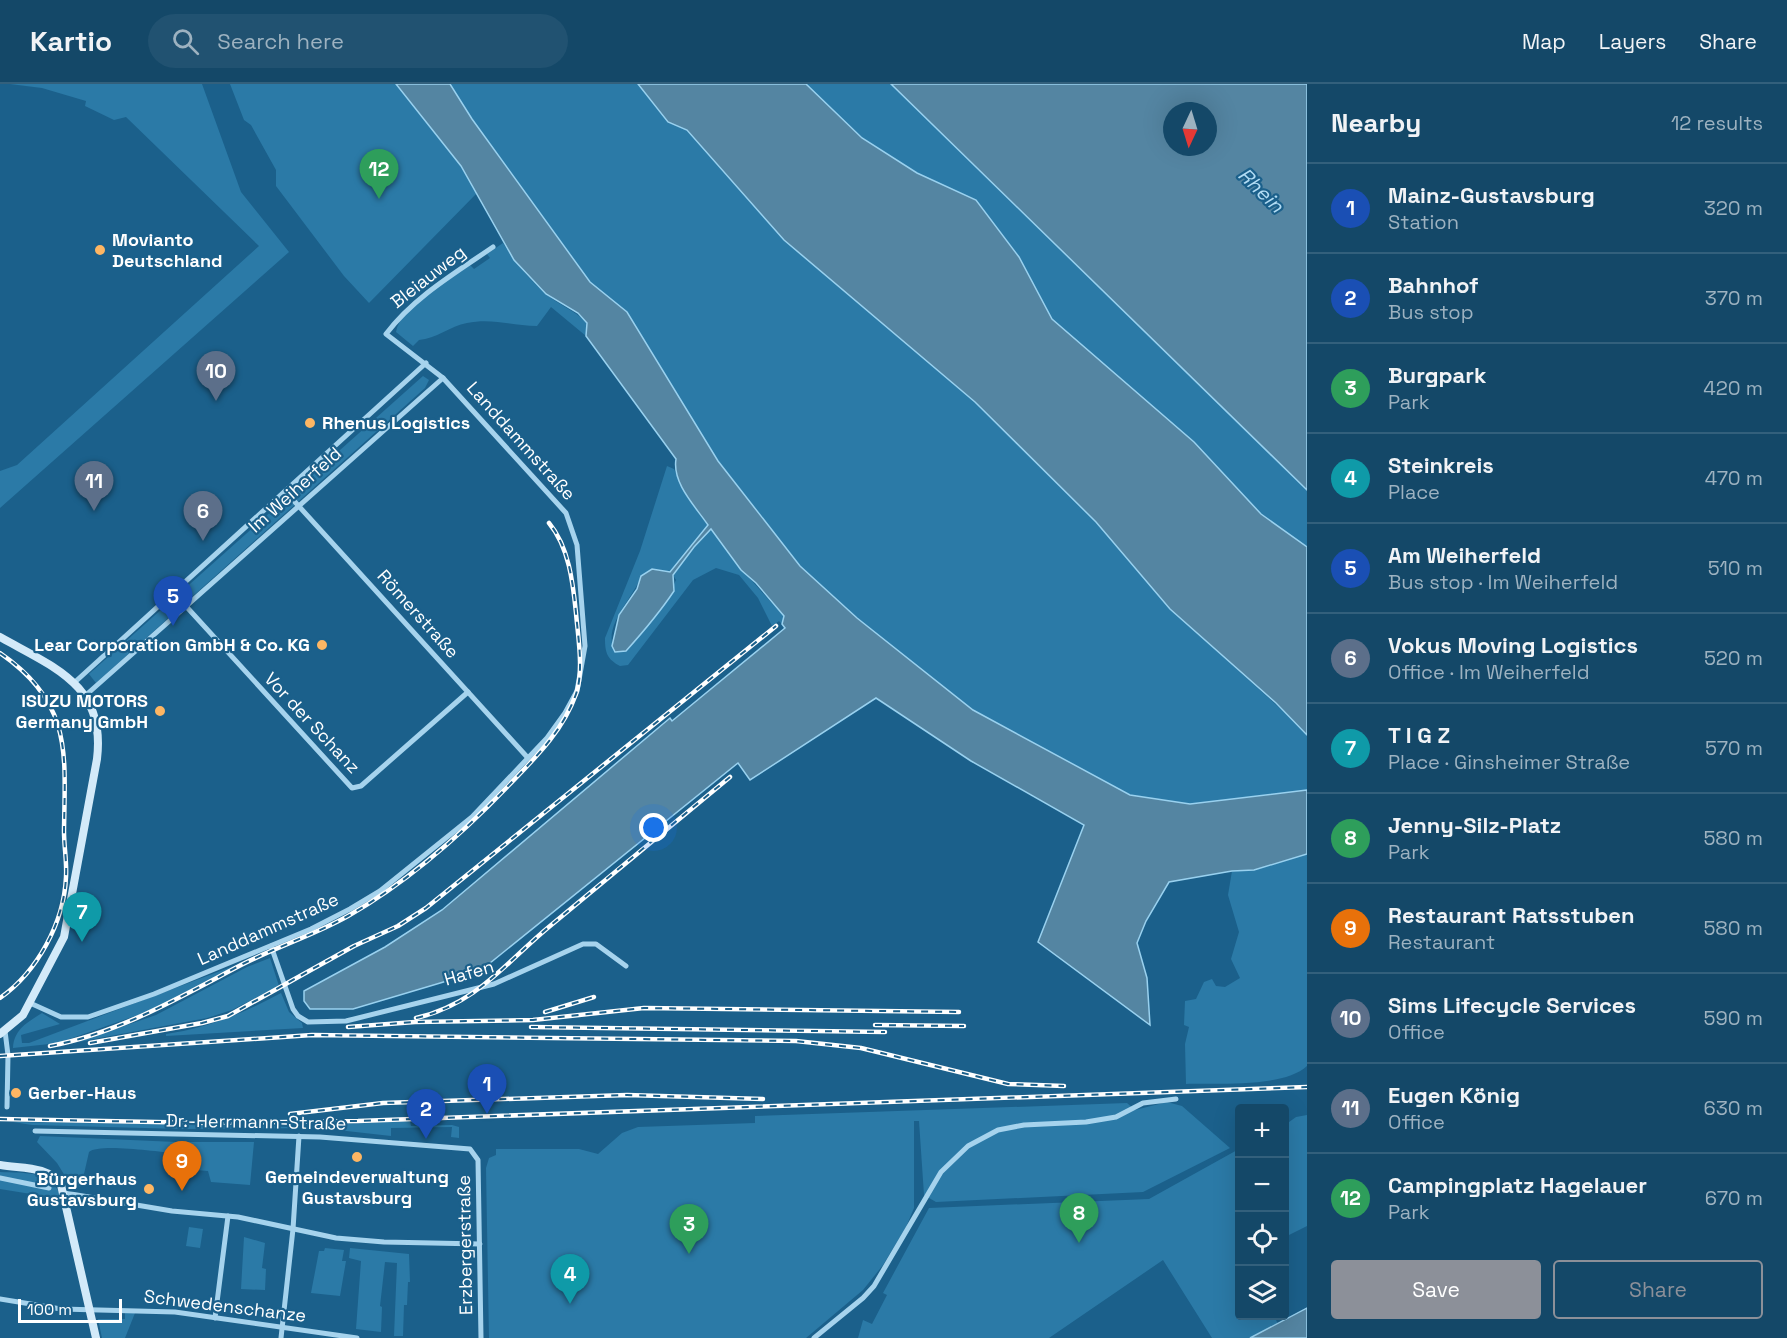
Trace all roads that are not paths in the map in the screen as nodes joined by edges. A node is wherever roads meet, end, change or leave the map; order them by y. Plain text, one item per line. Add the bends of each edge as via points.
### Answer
1 (493, 247) dead end
2 (386, 334) joint
3 (426, 363) junction
4 (443, 378) junction
5 (285, 491) junction
6 (299, 506) junction
7 (173, 592) junction
8 (186, 607) junction
9 (0, 637) edge
10 (75, 682) junction
11 (468, 692) junction
12 (86, 695) junction
13 (528, 758) junction
14 (271, 946) junction
15 (626, 966) dead end
16 (30, 1003) junction
17 (2, 1033) edge
18 (1176, 1099) dead end
19 (7, 1107) dead end
20 (35, 1131) dead end
21 (299, 1136) junction
22 (475, 1153) joint
23 (0, 1167) edge
24 (0, 1178) edge
25 (49, 1188) dead end
26 (65, 1193) junction
27 (228, 1216) junction
28 (293, 1229) junction
29 (480, 1244) junction
30 (0, 1299) edge
31 (88, 1308) junction
32 (215, 1318) junction
33 (283, 1329) junction
34 (96, 1338) edge
35 (281, 1338) edge
36 (357, 1338) edge
37 (481, 1338) edge
38 (814, 1338) edge

1 - 2 street, Bleiauweg via 422,297
2 - 3 street, Landdammstraße
3 - 4 street, Landdammstraße
3 - 5 street, Im Weiherfeld
4 - 6 street, Im Weiherfeld
4 - 13 street, Landdammstraße via 567,513 577,545 585,626 577,691 565,713
5 - 6 street, Römerstraße
5 - 7 street, Im Weiherfeld
6 - 8 street, Im Weiherfeld
6 - 11 street, Römerstraße
7 - 8 street, Vor der Schanz
7 - 10 street, Im Weiherfeld
8 - 11 street, Vor der Schanz via 352,788 361,786
8 - 12 street, Im Weiherfeld
9 - 10 main road
10 - 12 main road
11 - 13 street, Römerstraße
12 - 16 main road via 98,724 99,748 71,904 64,937
13 - 14 street, Landdammstraße via 460,827 380,891
14 - 15 street, Hafen via 293,1009 308,1022 346,1021 483,988 583,944 596,944
14 - 16 street, Landdammstraße via 88,1017 61,1017
16 - 17 main road via 20,1019
17 - 19 street via 8,1055
18 - 38 street via 1143,1103 1116,1117 998,1130 968,1146 941,1172 874,1286
20 - 21 street, Dr.-Herrmann-Straße
21 - 22 street, Dr.-Herrmann-Straße via 460,1147
21 - 28 street
22 - 29 street, Erzbergerstraße
23 - 26 main road via 49,1173
24 - 25 street
26 - 27 street
26 - 31 main road
27 - 28 street
27 - 32 street
28 - 29 street via 384,1242
28 - 33 street
29 - 37 street, Erzbergerstraße
30 - 31 street, Schwedenschanze via 52,1308
31 - 32 street, Schwedenschanze via 143,1309
31 - 34 main road
32 - 33 street, Schwedenschanze
33 - 35 street
33 - 36 street, Schwedenschanze

